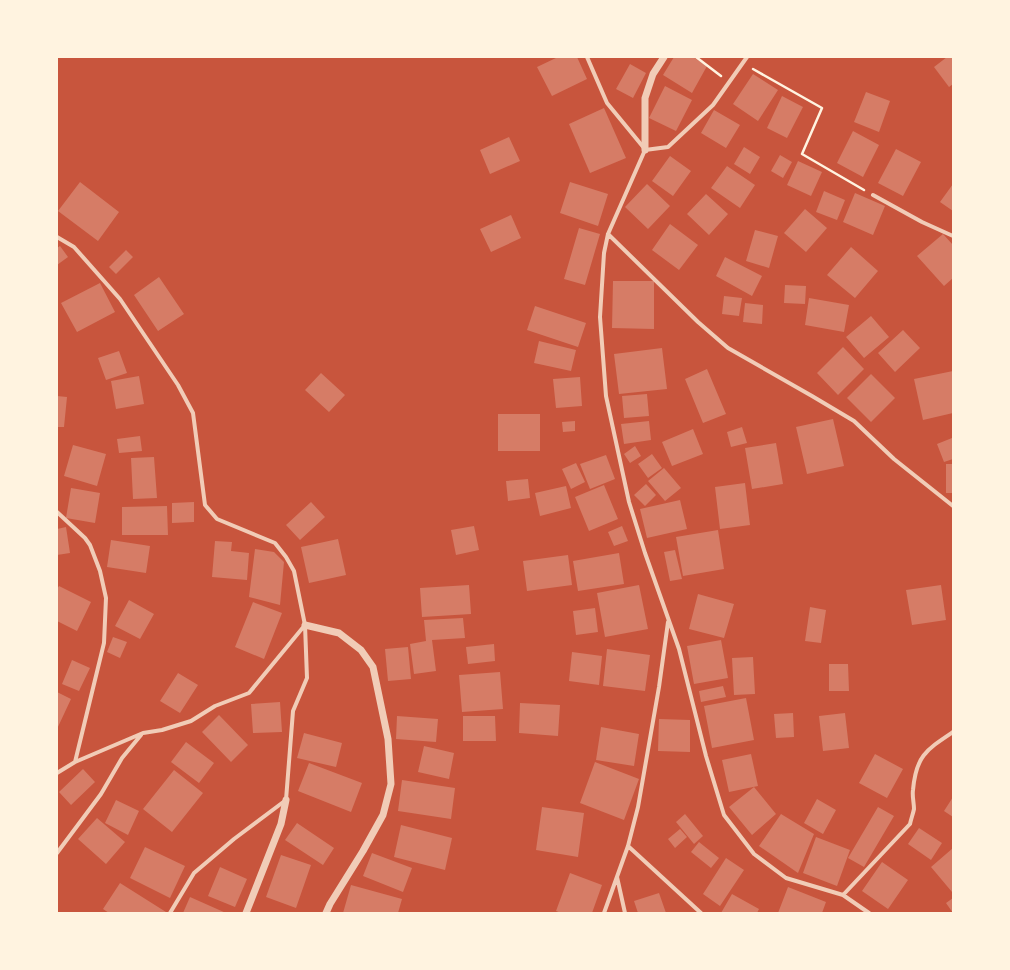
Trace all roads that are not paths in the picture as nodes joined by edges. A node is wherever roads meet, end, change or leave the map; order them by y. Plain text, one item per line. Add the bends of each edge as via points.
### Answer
1 (587, 57) edge
2 (664, 57) edge
3 (747, 57) edge
4 (645, 150) junction
5 (873, 195) road end
6 (608, 234) junction
7 (953, 236) edge
8 (57, 237) edge
9 (953, 506) edge
10 (57, 512) edge
11 (669, 620) junction
12 (305, 625) junction
13 (953, 732) edge
14 (142, 733) junction
15 (75, 762) junction
16 (57, 773) edge
17 (286, 800) junction
18 (628, 846) junction
19 (57, 854) edge
20 (617, 877) junction
21 (843, 895) junction
22 (170, 913) edge
23 (246, 913) edge
24 (326, 913) edge
25 (604, 913) edge
26 (625, 913) edge
27 (701, 913) edge
28 (869, 913) edge

1 - 4 street via 606,103
2 - 4 street via 653,74 645,98
3 - 4 street via 713,105 668,147
4 - 6 street
5 - 7 street
6 - 9 street via 728,348 854,422 894,459
6 - 11 street via 604,254 600,317 606,396 629,502
8 - 12 street via 74,247 120,299 178,385 193,413 205,505 217,519 275,544 286,556 294,571
10 - 15 street via 90,545 100,571 106,598 104,643
11 - 18 street via 638,807
11 - 21 street via 724,815 754,854 786,878
12 - 14 street via 249,693 215,706 192,721
12 - 17 street via 307,678 293,711
12 - 24 street via 339,633 361,650 372,667 388,746 391,784 382,815
13 - 21 street via 933,745 919,762 912,791 914,809 910,824
14 - 15 street
14 - 19 street
15 - 16 street
17 - 22 street via 194,873
17 - 23 street via 281,824
18 - 20 street
18 - 27 street
20 - 25 street
20 - 26 street
21 - 28 street

